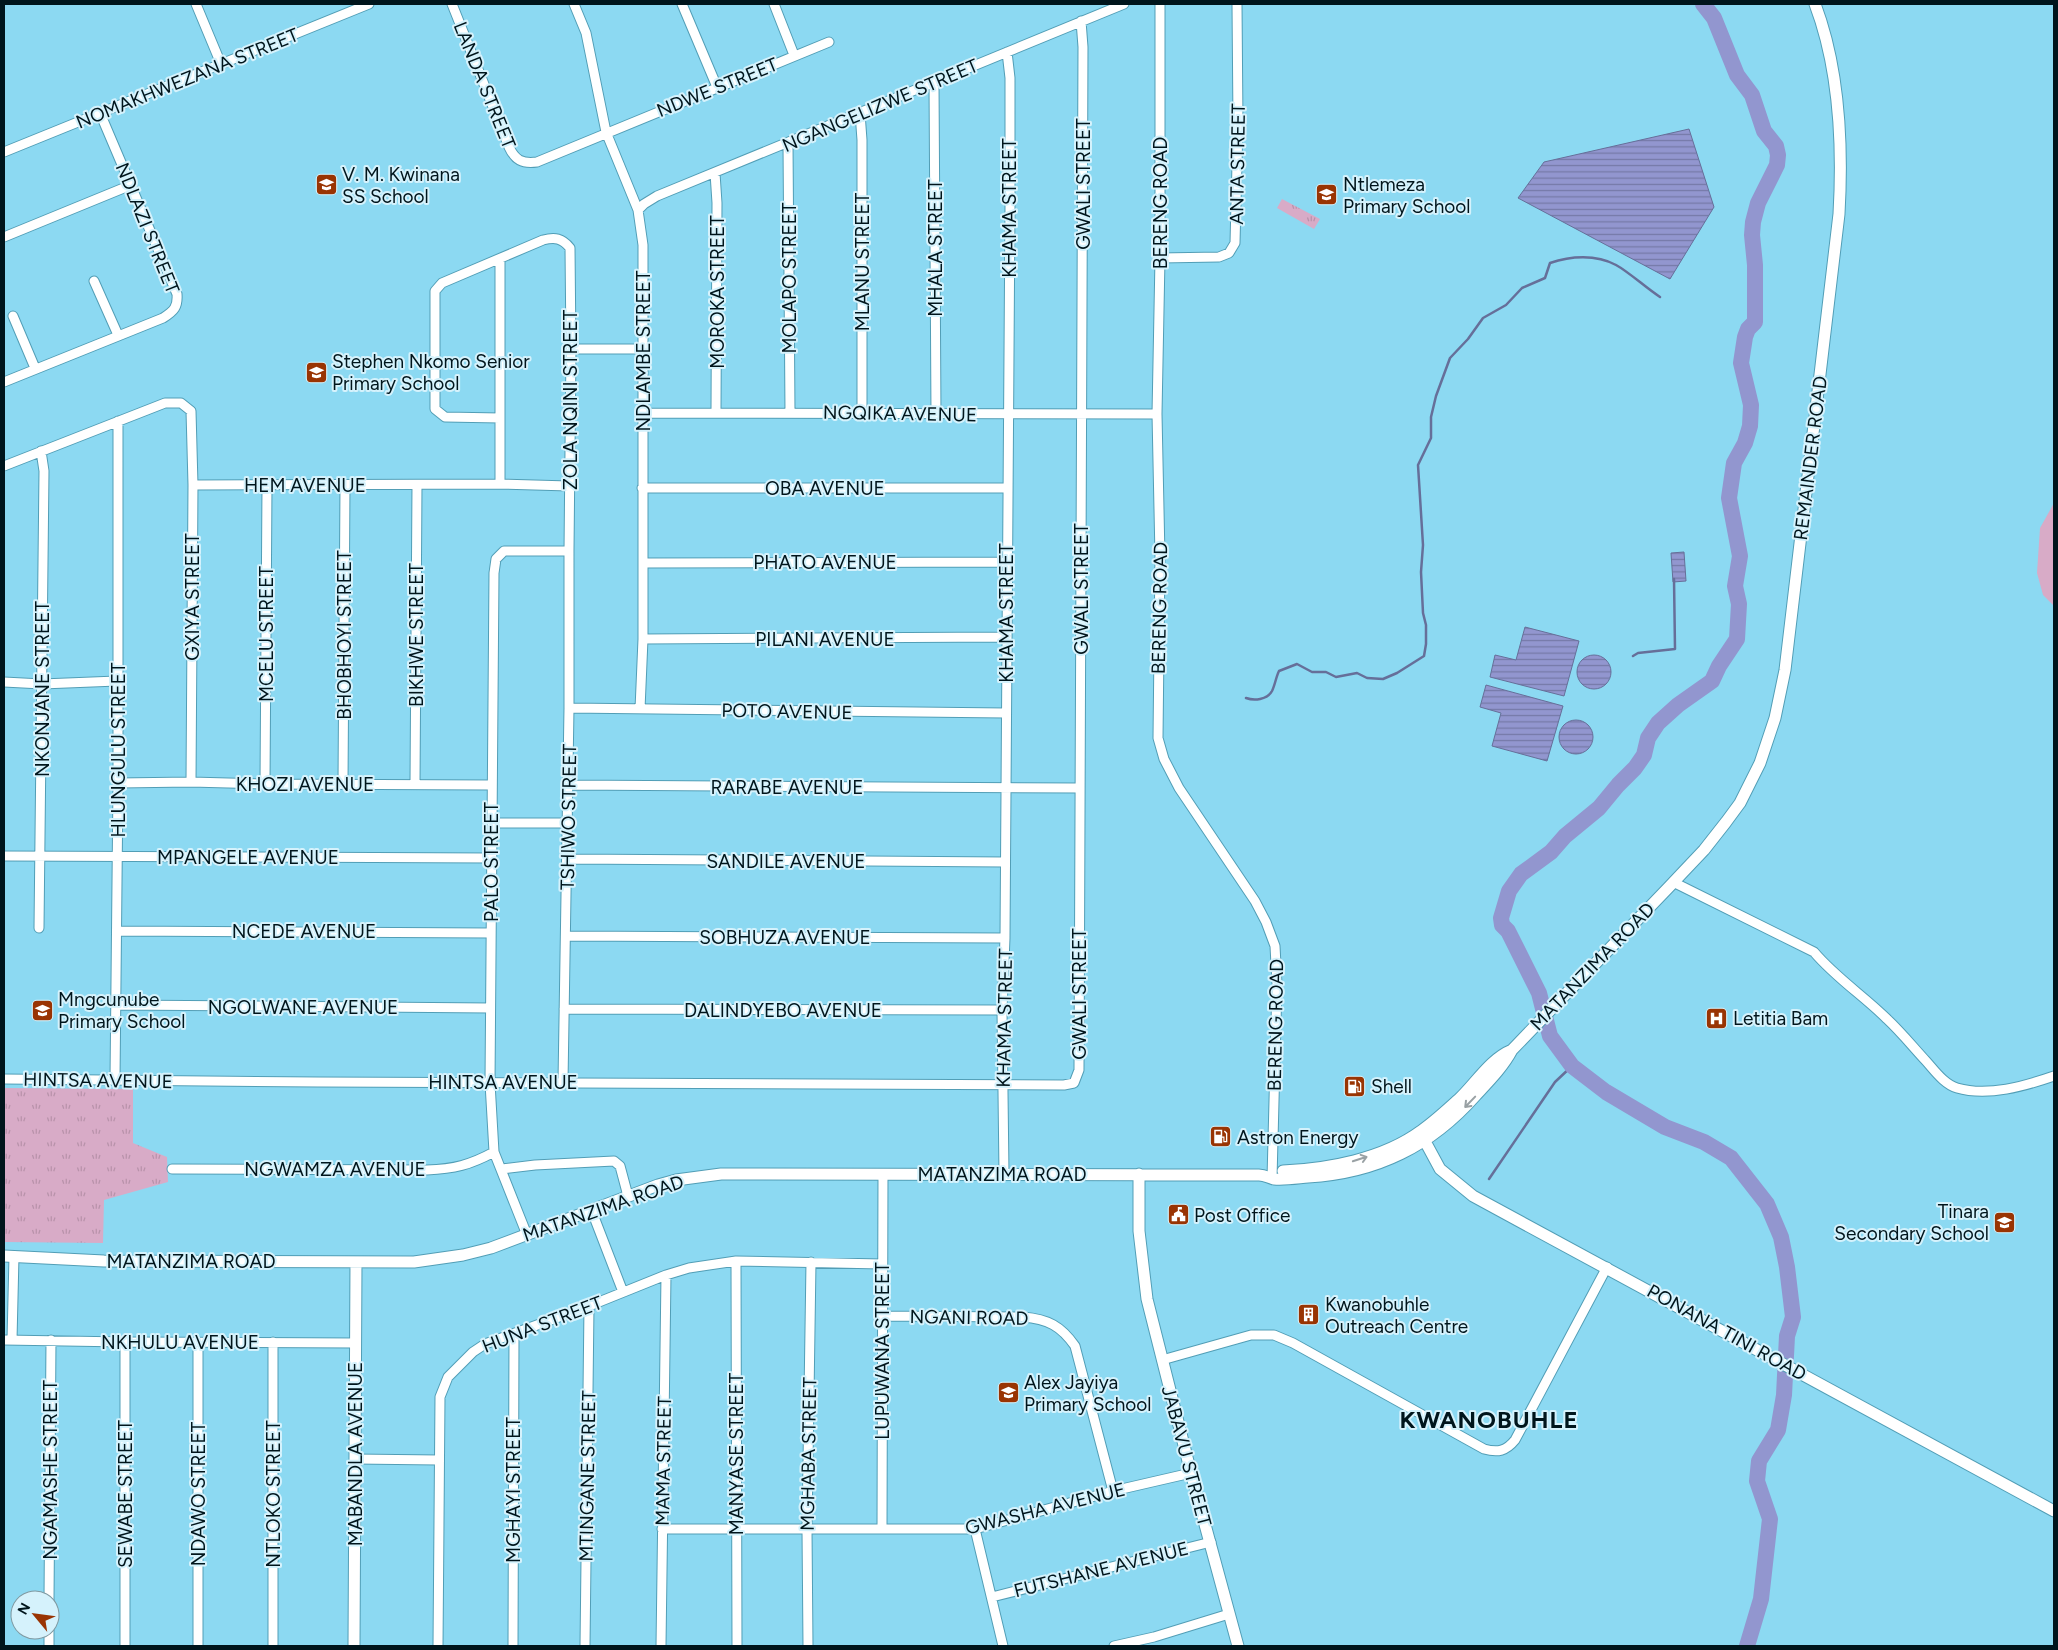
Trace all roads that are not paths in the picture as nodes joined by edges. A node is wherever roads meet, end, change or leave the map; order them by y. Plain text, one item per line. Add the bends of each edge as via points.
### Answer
1 (196, 4) edge
2 (370, 4) edge
3 (452, 4) edge
4 (574, 4) edge
5 (682, 4) edge
6 (774, 4) edge
7 (1124, 4) edge
8 (1160, 4) edge
9 (1237, 4) edge
10 (1815, 4) edge
11 (1081, 21) junction
12 (829, 42) dead end
13 (1007, 52) junction
14 (794, 55) junction
15 (221, 64) junction
16 (934, 83) junction
17 (717, 87) junction
18 (100, 113) junction
19 (860, 113) junction
20 (606, 132) junction
21 (788, 144) junction
22 (4, 152) edge
23 (715, 173) junction
24 (132, 186) junction
25 (638, 210) junction
26 (4, 237) edge
27 (1160, 258) junction
28 (500, 259) junction
29 (94, 281) dead end
30 (13, 316) dead end
31 (118, 335) junction
32 (571, 349) junction
33 (643, 349) junction
34 (35, 368) junction
35 (4, 382) edge
36 (716, 412) junction
37 (790, 412) junction
38 (862, 412) junction
39 (643, 413) junction
40 (936, 413) junction
41 (1008, 414) junction
42 (1082, 414) junction
43 (1157, 414) junction
44 (500, 418) junction
45 (118, 421) junction
46 (41, 450) junction
47 (4, 466) edge
48 (500, 484) junction
49 (193, 485) junction
50 (267, 485) junction
51 (417, 485) junction
52 (345, 486) junction
53 (569, 486) junction
54 (642, 488) junction
55 (1007, 488) junction
56 (568, 552) junction
57 (1007, 562) junction
58 (643, 563) junction
59 (1007, 638) junction
60 (643, 639) junction
61 (117, 681) junction
62 (4, 682) edge
63 (42, 684) junction
64 (569, 708) junction
65 (640, 709) junction
66 (1005, 713) junction
67 (191, 782) junction
68 (118, 783) junction
69 (265, 784) junction
70 (343, 784) junction
71 (414, 784) junction
72 (491, 785) junction
73 (568, 785) junction
74 (1079, 788) junction
75 (1006, 789) junction
76 (492, 823) junction
77 (568, 823) junction
78 (4, 856) edge
79 (41, 856) junction
80 (118, 857) junction
81 (492, 858) junction
82 (568, 859) junction
83 (1005, 862) junction
84 (1673, 882) junction
85 (38, 928) dead end
86 (118, 931) junction
87 (490, 933) junction
88 (566, 936) junction
89 (1005, 938) junction
90 (117, 1005) junction
91 (490, 1008) junction
92 (564, 1008) junction
93 (1002, 1010) junction
94 (2054, 1076) edge
95 (4, 1078) edge
96 (115, 1080) junction
97 (490, 1082) junction
98 (563, 1082) junction
99 (1003, 1086) junction
100 (1422, 1137) junction
101 (494, 1152) junction
102 (172, 1169) dead end
103 (502, 1169) junction
104 (883, 1174) junction
105 (1004, 1174) junction
106 (1139, 1174) junction
107 (1270, 1175) junction
108 (628, 1196) junction
109 (591, 1209) junction
110 (527, 1235) junction
111 (9, 1256) edge
112 (736, 1261) junction
113 (356, 1262) junction
114 (811, 1262) junction
115 (882, 1264) junction
116 (1607, 1267) junction
117 (666, 1275) junction
118 (623, 1292) junction
119 (590, 1306) junction
120 (882, 1316) junction
121 (514, 1334) junction
122 (8, 1340) edge
123 (50, 1340) junction
124 (125, 1342) junction
125 (198, 1342) junction
126 (273, 1342) junction
127 (356, 1343) junction
128 (1162, 1360) junction
129 (355, 1459) junction
130 (438, 1460) junction
131 (1191, 1472) junction
132 (1113, 1491) junction
133 (2054, 1511) edge
134 (662, 1529) junction
135 (882, 1529) junction
136 (975, 1529) junction
137 (736, 1530) junction
138 (807, 1530) junction
139 (1211, 1542) junction
140 (49, 1590) edge
141 (992, 1597) junction
142 (1229, 1614) junction
143 (1154, 1637) junction
144 (125, 1646) edge
145 (198, 1646) edge
146 (273, 1646) edge
147 (354, 1646) edge
148 (438, 1646) edge
149 (513, 1646) edge
150 (585, 1646) edge
151 (661, 1646) edge
152 (737, 1646) edge
153 (808, 1646) edge
154 (1003, 1646) edge
155 (1114, 1646) edge
156 (1157, 1646) edge
157 (1238, 1646) edge

1 - 15 street
2 - 15 street, NOMAKHWEZANA STREET
3 - 20 street, LANDA STREET via 513,156 527,163 537,162
4 - 20 street, NDLAMBE STREET via 588,42
5 - 17 street
6 - 14 street
7 - 11 street, NGANGELIZWE STREET
8 - 27 street, BERENG ROAD
9 - 27 street, ANTA STREET via 1235,243 1229,253 1219,257
10 - 84 street, REMAINDER ROAD via 1834,79 1842,168 1785,670 1769,740 1751,783 1726,822
11 - 13 street, NGANGELIZWE STREET
11 - 42 street, GWALI STREET via 1084,47
12 - 14 street, NDWE STREET
13 - 16 street, NGANGELIZWE STREET
13 - 41 street, KHAMA STREET via 1010,78
14 - 17 street, NDWE STREET
15 - 18 street, NOMAKHWEZANA STREET
16 - 19 street, NGANGELIZWE STREET
16 - 40 street, MHALA STREET
17 - 20 street, NDWE STREET
18 - 22 street, NOMAKHWEZANA STREET
18 - 24 street, NDLAZI STREET
19 - 21 street, NGANGELIZWE STREET
19 - 38 street, MLANU STREET
20 - 25 street, NDLAMBE STREET
21 - 23 street, NGANGELIZWE STREET
21 - 37 street, MOLAPO STREET
23 - 25 street, NGANGELIZWE STREET via 658,196
23 - 36 street, MOROKA STREET
24 - 26 street
24 - 31 street, NDLAZI STREET via 177,294 177,302 174,310 163,318
25 - 33 street, NDLAMBE STREET via 643,245
27 - 43 street, BERENG ROAD
28 - 32 street, ZOLA NQINI STREET via 550,238 562,240 570,248
28 - 44 street
28 - 44 street via 442,283 435,291 433,405 445,417
29 - 31 street
30 - 34 street
31 - 34 street, NDLAZI STREET
32 - 33 street
32 - 53 street, ZOLA NQINI STREET
33 - 39 street, NDLAMBE STREET
34 - 35 street, NDLAZI STREET
36 - 37 street, NGQIKA AVENUE
36 - 39 street, NGQIKA AVENUE
37 - 38 street, NGQIKA AVENUE
38 - 40 street, NGQIKA AVENUE
39 - 54 street, NDLAMBE STREET
40 - 41 street, NGQIKA AVENUE
41 - 42 street, NGQIKA AVENUE
41 - 55 street, KHAMA STREET
42 - 43 street, NGQIKA AVENUE
42 - 74 street, GWALI STREET
43 - 107 street, BERENG ROAD via 1160,557 1158,738 1164,759 1179,788 1255,901 1275,946
44 - 48 street
45 - 46 street
45 - 49 street, GXIYA STREET via 168,403 181,403 192,413
45 - 61 street, HLUNGULU STREET
46 - 47 street
46 - 63 street, NKONJANE STREET via 44,471
48 - 51 street, HEM AVENUE
48 - 53 street, HEM AVENUE
49 - 50 street, HEM AVENUE
49 - 67 street, GXIYA STREET
50 - 52 street, HEM AVENUE
50 - 69 street, MCELU STREET
51 - 52 street, HEM AVENUE
51 - 71 street, BIKHWE STREET
52 - 70 street, BHOBHOYI STREET
53 - 56 street, ZOLA NQINI STREET
54 - 55 street, OBA AVENUE
54 - 58 street, NDLAMBE STREET
55 - 57 street, KHAMA STREET
56 - 64 street, TSHIWO STREET
56 - 72 street, PALO STREET via 509,550 496,559
57 - 58 street, PHATO AVENUE
57 - 59 street, KHAMA STREET
58 - 60 street, NDLAMBE STREET
59 - 60 street, PILANI AVENUE
59 - 66 street, KHAMA STREET
60 - 65 street, NDLAMBE STREET
61 - 63 street
61 - 68 street, HLUNGULU STREET
62 - 63 street
63 - 79 street, NKONJANE STREET
64 - 65 street, POTO AVENUE
64 - 73 street, TSHIWO STREET
65 - 66 street, POTO AVENUE
66 - 75 street, KHAMA STREET
67 - 68 street, KHOZI AVENUE
67 - 69 street, KHOZI AVENUE
68 - 80 street, HLUNGULU STREET
69 - 70 street, KHOZI AVENUE
70 - 71 street, KHOZI AVENUE
71 - 72 street, KHOZI AVENUE
72 - 76 street, PALO STREET
73 - 75 street, RARABE AVENUE
73 - 77 street, TSHIWO STREET
74 - 75 street, RARABE AVENUE
74 - 99 street, GWALI STREET via 1078,1075 1070,1085
75 - 83 street, KHAMA STREET
76 - 77 street
76 - 81 street, PALO STREET
77 - 82 street, TSHIWO STREET
78 - 79 street, MPANGELE AVENUE
79 - 80 street, MPANGELE AVENUE
79 - 85 street, NKONJANE STREET
80 - 81 street, MPANGELE AVENUE
80 - 86 street, HLUNGULU STREET
81 - 87 street, PALO STREET
82 - 83 street, SANDILE AVENUE
82 - 88 street, TSHIWO STREET
83 - 89 street, KHAMA STREET
84 - 94 street via 1814,952 1952,1085 1991,1091
84 - 100 street, MATANZIMA ROAD via 1512,1050 1470,1102
86 - 87 street, NCEDE AVENUE
86 - 90 street, HLUNGULU STREET
87 - 91 street, PALO STREET
88 - 89 street, SOBHUZA AVENUE
88 - 92 street, TSHIWO STREET
89 - 93 street, KHAMA STREET
90 - 91 street, NGOLWANE AVENUE
90 - 96 street, HLUNGULU STREET
91 - 97 street, PALO STREET
92 - 93 street, DALINDYEBO AVENUE
92 - 98 street, TSHIWO STREET
93 - 99 street, KHAMA STREET
95 - 96 street, HINTSA AVENUE
96 - 97 street, HINTSA AVENUE
97 - 98 street, HINTSA AVENUE
97 - 101 street, PALO STREET
98 - 99 street, HINTSA AVENUE
99 - 105 street, KHAMA STREET
100 - 107 street, MATANZIMA ROAD via 1400,1155 1363,1170 1332,1176
100 - 116 street, PONANA TINI ROAD via 1440,1169 1466,1191
101 - 102 street, NGWAMZA AVENUE via 462,1166 427,1170
101 - 103 street, PALO STREET
103 - 108 street via 614,1161 620,1166
103 - 110 street, PALO STREET
104 - 105 street, MATANZIMA ROAD
104 - 108 street, MATANZIMA ROAD via 699,1176 667,1182
104 - 115 street, LUPUWANA STREET
105 - 106 street, MATANZIMA ROAD
106 - 107 street, MATANZIMA ROAD
106 - 128 street, JABAVU STREET via 1141,1257
108 - 109 street, MATANZIMA ROAD
109 - 110 street, MATANZIMA ROAD
109 - 118 street
110 - 113 street, MATANZIMA ROAD via 491,1248 439,1259
111 - 113 street, MATANZIMA ROAD via 104,1261
111 - 122 street
112 - 114 street, HUNA STREET
112 - 117 street, HUNA STREET via 702,1265
112 - 137 street, MANYASE STREET
113 - 127 street, MABANDLA AVENUE
114 - 115 street, HUNA STREET
114 - 138 street, MGHABA STREET
115 - 120 street, LUPUWANA STREET
116 - 128 street via 1515,1440 1502,1451 1484,1449 1294,1343 1274,1335 1251,1334
116 - 133 street, PONANA TINI ROAD
117 - 118 street, HUNA STREET
117 - 134 street, MAMA STREET
118 - 119 street, HUNA STREET
119 - 121 street, HUNA STREET
119 - 150 street, MTINGANE STREET
120 - 132 street, NGANI ROAD via 1030,1318 1059,1327 1075,1346
120 - 135 street, LUPUWANA STREET
121 - 130 street, HUNA STREET via 473,1352 448,1377 440,1397
121 - 149 street, MGHAYI STREET
122 - 123 street, NKHULU AVENUE
123 - 124 street, NKHULU AVENUE
123 - 140 street, NGAMASHE STREET
124 - 125 street, NKHULU AVENUE
124 - 144 street, SEWABE STREET
125 - 126 street, NKHULU AVENUE
125 - 145 street, NDAWO STREET
126 - 127 street, NKHULU AVENUE
126 - 146 street, NTLOKO STREET
127 - 129 street, MABANDLA AVENUE
128 - 131 street, JABAVU STREET
129 - 130 street
129 - 147 street, MABANDLA AVENUE
130 - 148 street, HUNA STREET
131 - 132 street, GWASHA AVENUE
131 - 139 street, JABAVU STREET
132 - 136 street, GWASHA AVENUE
134 - 137 street, GWASHA AVENUE
134 - 151 street, MAMA STREET
135 - 136 street, GWASHA AVENUE
135 - 138 street, GWASHA AVENUE
136 - 141 street
137 - 138 street, GWASHA AVENUE
137 - 152 street, MANYASE STREET
138 - 153 street, MGHABA STREET
139 - 141 street, FUTSHANE AVENUE
139 - 142 street, JABAVU STREET
141 - 154 street
142 - 143 street
142 - 157 street, JABAVU STREET
143 - 155 street
143 - 156 street

